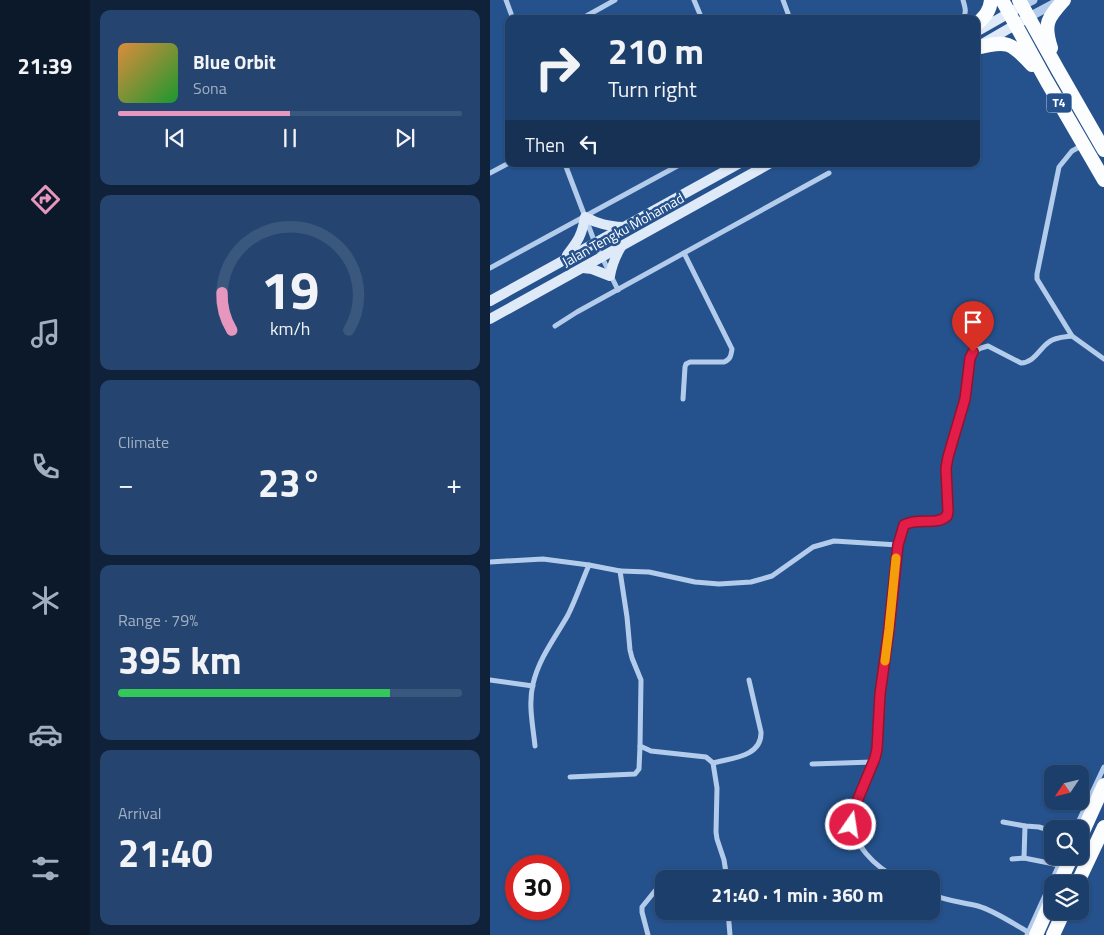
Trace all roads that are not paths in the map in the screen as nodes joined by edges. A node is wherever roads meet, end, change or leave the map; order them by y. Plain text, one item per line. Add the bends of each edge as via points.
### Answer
1 (506, 0) edge
2 (615, 0) edge
3 (694, 0) edge
4 (783, 0) edge
5 (964, 0) edge
6 (991, 0) edge
7 (1002, 0) edge
8 (1062, 0) edge
9 (1026, 6) edge
10 (512, 15) edge
11 (588, 15) edge
12 (700, 15) edge
13 (789, 15) edge
14 (965, 15) edge
15 (1013, 19) junction
16 (980, 21) edge
17 (980, 31) edge
18 (980, 45) edge
19 (980, 47) edge
20 (1058, 70) junction
21 (1046, 80) junction
22 (1084, 145) junction
23 (1104, 150) edge
24 (505, 164) edge
25 (566, 167) edge
26 (676, 167) edge
27 (733, 167) edge
28 (764, 167) edge
29 (490, 173) edge
30 (829, 173) dead end
31 (1104, 180) edge
32 (585, 217) junction
33 (623, 227) junction
34 (595, 243) junction
35 (622, 246) junction
36 (684, 253) junction
37 (601, 258) junction
38 (563, 260) junction
39 (490, 268) edge
40 (583, 268) junction
41 (610, 276) junction
42 (618, 290) junction
43 (490, 300) edge
44 (490, 319) edge
45 (555, 326) dead end
46 (1072, 336) junction
47 (1104, 359) edge
48 (683, 399) dead end
49 (898, 545) junction
50 (490, 562) edge
51 (589, 564) junction
52 (620, 570) junction
53 (490, 680) edge
54 (749, 680) dead end
55 (532, 686) junction
56 (535, 746) dead end
57 (640, 746) junction
58 (873, 762) junction
59 (713, 763) junction
60 (812, 764) dead end
61 (1104, 767) edge
62 (570, 777) dead end
63 (1104, 785) edge
64 (1079, 820) edge
65 (1088, 820) edge
66 (1003, 822) dead end
67 (1025, 826) junction
68 (1044, 829) edge
69 (1102, 837) edge
70 (1024, 858) junction
71 (1012, 859) dead end
72 (1044, 862) edge
73 (1059, 865) edge
74 (726, 870) edge
75 (885, 870) edge
76 (1082, 875) edge
77 (655, 891) edge
78 (940, 897) edge
79 (1044, 912) edge
80 (729, 920) edge
81 (1060, 920) edge
82 (1030, 934) edge
83 (648, 935) edge
84 (730, 935) edge
85 (1053, 935) edge

1 - 10 street
2 - 11 street
3 - 12 street
4 - 13 street
5 - 14 street
6 - 16 highway via 989,10
7 - 15 highway, T4
8 - 9 street
8 - 20 highway via 1047,24 1048,39
9 - 15 main road
9 - 20 highway, T4
15 - 17 main road
15 - 18 main road
15 - 21 highway, T4
19 - 21 highway via 1004,43 1014,47
20 - 23 highway, T4
21 - 22 highway, T4
22 - 31 highway, T4
22 - 46 street via 1072,151 1058,167 1037,274
24 - 29 street
25 - 32 street
26 - 32 street
27 - 33 main road, Jalan Tengku Mohamad
28 - 35 main road, Jalan Tengku Mohamad
30 - 36 street
32 - 33 main road via 596,223
32 - 34 street
32 - 38 main road via 578,241
32 - 39 street
33 - 34 main road, Jalan Tengku Mohamad
34 - 37 street
34 - 38 main road, Jalan Tengku Mohamad
35 - 37 main road, Jalan Tengku Mohamad
35 - 41 main road
36 - 42 street
36 - 48 street via 732,349 732,355 724,362 686,364
37 - 40 main road, Jalan Tengku Mohamad
37 - 41 street
38 - 43 main road, Jalan Tengku Mohamad
40 - 41 main road
40 - 44 main road, Jalan Tengku Mohamad
41 - 42 street
42 - 45 street
46 - 47 street
46 - 49 street via 1051,340 1026,363 988,346 973,352 965,399 946,468 947,516 941,520 913,521 904,525
49 - 52 street via 834,541 813,547 772,576 751,582 695,582 649,572
49 - 58 street
50 - 51 street via 543,560
51 - 52 street
51 - 55 street via 568,615 538,666
52 - 57 street via 630,650 641,680
53 - 55 street
54 - 59 street via 761,732 759,744 755,750
55 - 56 street
57 - 59 street via 651,751 706,758
57 - 62 street via 639,769 635,774
58 - 60 street
58 - 75 street via 851,816 851,825 863,850
59 - 74 street via 717,788 716,832
61 - 64 street
63 - 65 highway
66 - 67 street
67 - 68 street
67 - 70 street
69 - 76 highway
70 - 71 street
70 - 72 street
73 - 82 street
77 - 83 street via 642,906
78 - 82 street via 979,906
79 - 82 highway
80 - 84 street
81 - 85 highway

